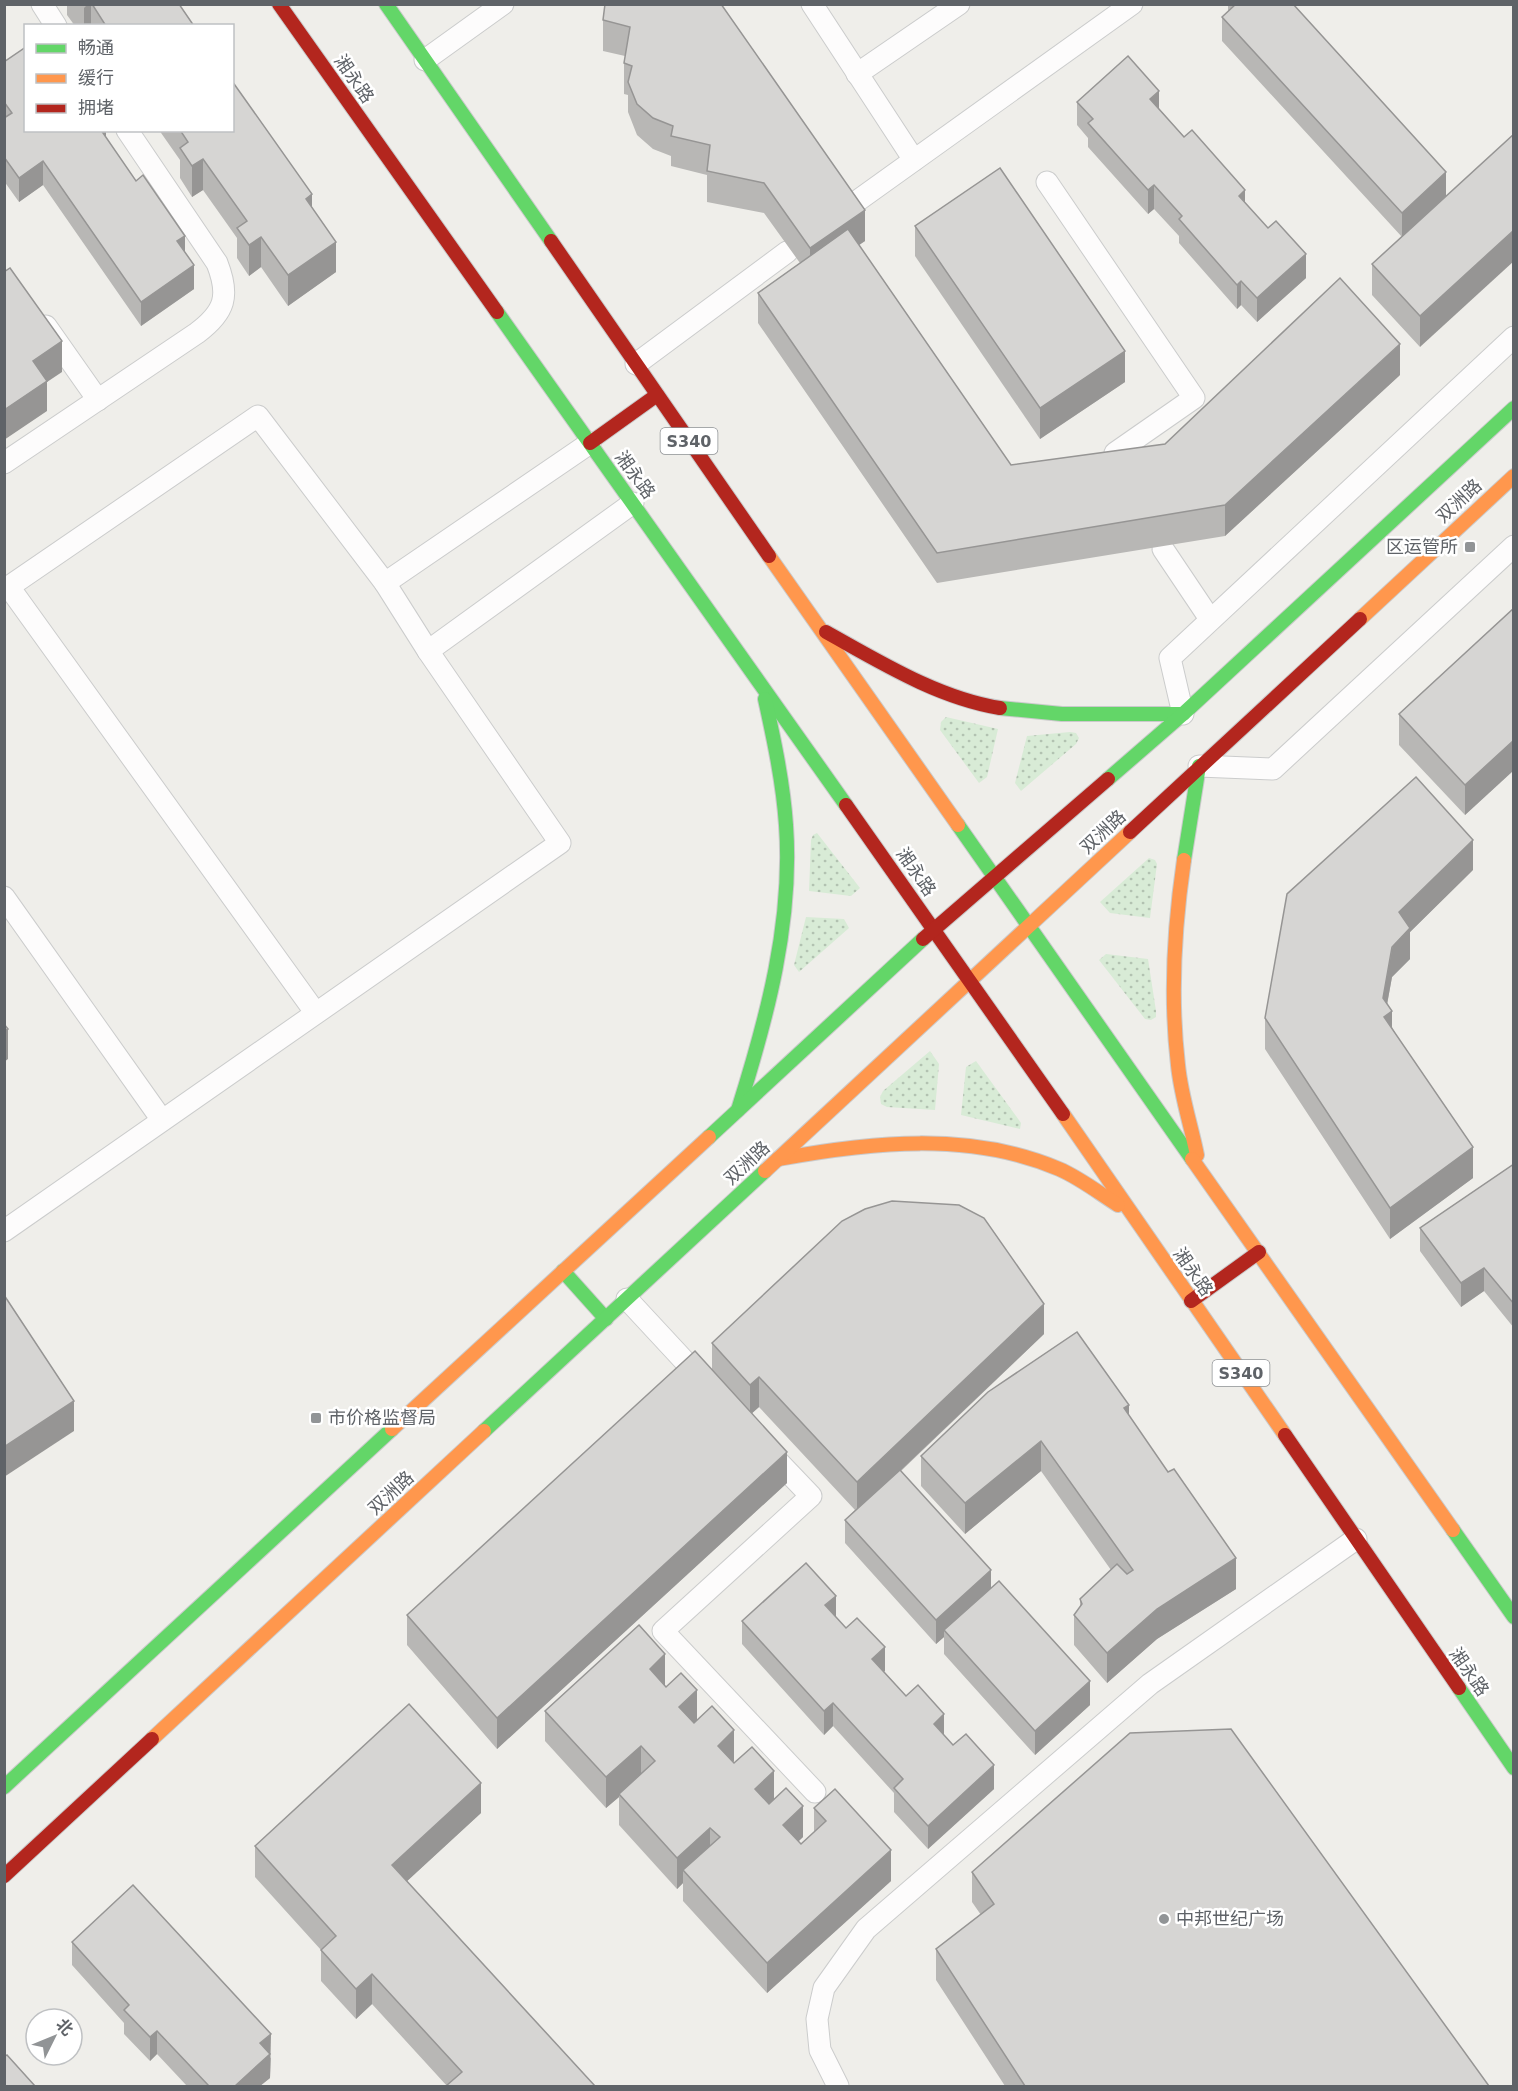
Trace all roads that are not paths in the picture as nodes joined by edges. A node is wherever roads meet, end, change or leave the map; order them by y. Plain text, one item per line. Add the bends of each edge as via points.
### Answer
1 (42, 4) edge
2 (279, 4) edge
3 (386, 4) edge
4 (503, 4) edge
5 (812, 4) edge
6 (959, 4) edge
7 (1132, 4) edge
8 (1110, 11) edge
9 (55, 24) edge
10 (425, 60) junction
11 (857, 74) junction
12 (128, 132) edge
13 (914, 159) junction
14 (1047, 182) dead end
15 (846, 208) edge
16 (787, 252) edge
17 (31, 305) edge
18 (1514, 337) edge
19 (636, 364) junction
20 (657, 395) junction
21 (98, 400) junction
22 (1514, 408) edge
23 (590, 443) junction
24 (4, 463) edge
25 (1124, 474) edge
26 (1514, 476) edge
27 (633, 503) junction
28 (1514, 546) edge
29 (1163, 549) edge
30 (385, 583) junction
31 (7, 588) edge
32 (1210, 619) junction
33 (819, 628) junction
34 (428, 651) junction
35 (762, 686) junction
36 (1183, 714) junction
37 (1199, 766) junction
38 (994, 875) junction
39 (4, 897) edge
40 (1029, 925) junction
41 (934, 929) junction
42 (969, 979) junction
43 (315, 1012) junction
44 (738, 1110) junction
45 (162, 1120) junction
46 (778, 1159) junction
47 (1199, 1166) junction
48 (1129, 1212) junction
49 (4, 1232) edge
50 (1259, 1252) junction
51 (563, 1271) junction
52 (627, 1299) junction
53 (1191, 1301) junction
54 (606, 1318) junction
55 (716, 1395) edge
56 (755, 1437) edge
57 (1356, 1539) junction
58 (1514, 1617) edge
59 (1514, 1768) edge
60 (4, 1787) edge
61 (815, 1792) dead end
62 (4, 1876) edge
63 (837, 2086) edge

1 - 9 lane
2 - 23 main road, 湘永路 / S340
3 - 10 main road, S340
4 - 10 lane
5 - 11 lane
6 - 11 lane
7 - 8 lane
8 - 13 lane
10 - 19 main road, S340
11 - 13 lane
12 - 21 lane via 217,263 225,283 224,301 214,320
13 - 15 lane
14 - 25 lane via 1194,398 1115,453
16 - 19 lane
17 - 21 lane
18 - 32 lane
19 - 20 main road, S340
20 - 23 main road
20 - 33 main road, S340
21 - 24 lane
22 - 36 main road, 双洲路
23 - 27 main road, 湘永路 / S340
23 - 30 lane
26 - 37 main road, 双洲路
27 - 34 lane
27 - 35 main road, 湘永路 / S340
28 - 37 lane via 1273,769
29 - 32 lane
30 - 31 lane via 258,416
30 - 34 lane
31 - 43 lane
32 - 36 lane via 1170,658
33 - 36 main road via 900,673 972,700 1020,711
33 - 38 main road, S340
34 - 43 lane via 560,843
35 - 41 main road, 湘永路 / S340
35 - 44 main road via 781,776 787,842 785,904 775,974
36 - 38 main road, 双洲路
37 - 40 main road, 双洲路
37 - 47 main road via 1182,860 1174,940 1174,1001 1179,1067
38 - 40 main road, S340
38 - 41 main road, 双洲路
39 - 45 lane
40 - 42 main road, 双洲路
40 - 47 main road, S340
41 - 42 main road, 湘永路 / S340
41 - 44 main road, 双洲路
42 - 46 main road, 双洲路
42 - 48 main road, 湘永路 / S340
43 - 45 lane
44 - 51 main road, 双洲路
45 - 49 lane
46 - 48 main road via 842,1146 895,1142 943,1142 997,1150 1062,1171
46 - 52 main road, 双洲路
47 - 50 main road, S340
48 - 53 main road, 湘永路 / S340
50 - 53 main road
50 - 58 main road, S340
51 - 54 main road
51 - 60 main road, 双洲路
52 - 54 main road, 双洲路
52 - 55 lane
53 - 57 main road, 湘永路 / S340
54 - 62 main road, 双洲路
56 - 61 lane via 810,1497 663,1631
57 - 59 main road, 湘永路 / S340
57 - 63 lane via 1150,1684 866,1929 824,1988 817,2019 820,2050

